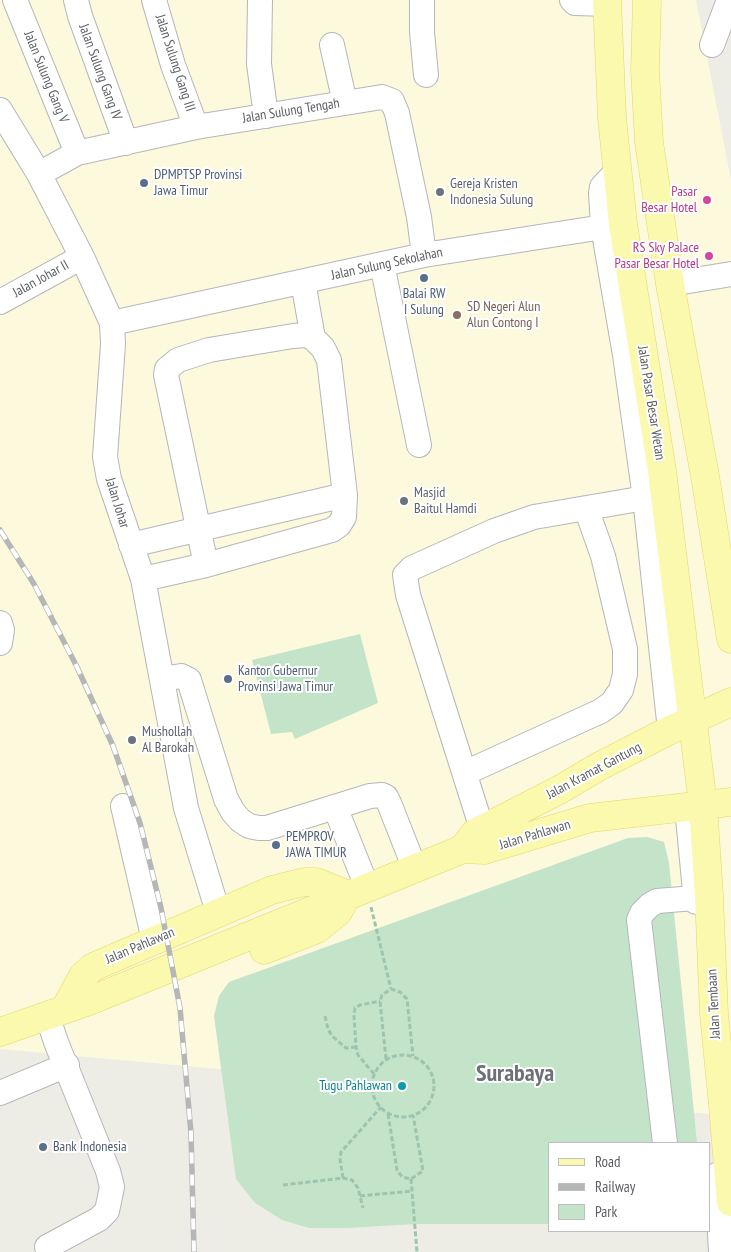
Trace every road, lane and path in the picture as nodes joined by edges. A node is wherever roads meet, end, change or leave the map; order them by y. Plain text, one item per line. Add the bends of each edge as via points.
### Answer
1 (15, 0) edge
2 (76, 0) edge
3 (154, 0) edge
4 (260, 0) edge
5 (422, 0) edge
6 (572, 0) edge
7 (646, 0) edge
8 (609, 1) edge
9 (728, 1) edge
10 (332, 45) dead end
11 (712, 45) dead end
12 (426, 75) dead end
13 (345, 103) junction
14 (2, 116) edge
15 (266, 116) junction
16 (196, 126) junction
17 (126, 143) junction
18 (77, 153) junction
19 (617, 171) junction
20 (39, 174) junction
21 (603, 227) junction
22 (424, 255) junction
23 (82, 257) junction
24 (382, 264) junction
25 (731, 274) edge
26 (303, 282) junction
27 (670, 284) junction
28 (0, 302) edge
29 (112, 323) junction
30 (313, 338) junction
31 (646, 430) junction
32 (419, 446) dead end
33 (345, 495) junction
34 (645, 498) junction
35 (294, 507) junction
36 (586, 508) junction
37 (258, 517) junction
38 (198, 529) junction
39 (302, 539) junction
40 (131, 545) junction
41 (265, 548) junction
42 (206, 565) junction
43 (143, 579) junction
44 (0, 624) edge
45 (731, 640) edge
46 (0, 643) edge
47 (162, 679) junction
48 (731, 702) edge
49 (682, 725) junction
50 (465, 773) junction
51 (731, 802) edge
52 (123, 806) dead end
53 (695, 806) junction
54 (335, 807) junction
55 (482, 829) junction
56 (463, 849) junction
57 (414, 869) junction
58 (357, 891) junction
59 (695, 898) junction
60 (218, 912) junction
61 (154, 940) junction
62 (391, 989) junction
63 (380, 1001) junction
64 (56, 1012) junction
65 (325, 1016) dead end
66 (0, 1032) edge
67 (356, 1047) junction
68 (413, 1056) junction
69 (386, 1059) junction
70 (66, 1064) junction
71 (374, 1074) junction
72 (0, 1093) edge
73 (381, 1108) junction
74 (388, 1113) junction
75 (413, 1115) junction
76 (665, 1142) edge
77 (718, 1168) edge
78 (343, 1178) junction
79 (411, 1179) junction
80 (284, 1185) dead end
81 (412, 1191) junction
82 (360, 1196) junction
83 (731, 1202) edge
84 (363, 1208) dead end
85 (44, 1250) edge
86 (417, 1252) edge
87 (721, 1252) edge

1 - 18 street, Jalan Sulung Gang V
2 - 17 street, Jalan Sulung Gang IV
3 - 16 street, Jalan Sulung Gang III via 172,65
4 - 15 street via 259,64
5 - 12 street
6 - 8 street via 575,3
7 - 27 main road via 650,142
8 - 19 main road, Jalan Pasar Besar Wetan via 612,118
9 - 11 street
10 - 13 street
13 - 15 street, Jalan Sulung Tengah
13 - 22 street, Jalan Sulung Tengah via 382,96 395,105
14 - 20 street, Jalan Johar
15 - 16 street, Jalan Sulung Tengah
16 - 17 street, Jalan Sulung Tengah
17 - 18 street, Jalan Sulung Tengah
18 - 20 street, Jalan Sulung Tengah
19 - 21 street via 602,187
19 - 31 main road, Jalan Pasar Besar Wetan
20 - 23 street, Jalan Johar
21 - 22 street, Jalan Sulung Sekolahan
21 - 31 street via 626,355
22 - 24 street, Jalan Sulung Sekolahan
23 - 28 street, Jalan Johar II
23 - 29 street, Jalan Johar
24 - 26 street, Jalan Sulung Sekolahan
24 - 32 street
25 - 27 street
26 - 29 street, Jalan Sulung Sekolahan
26 - 30 street
27 - 45 main road
29 - 40 street, Jalan Johar via 105,458
30 - 33 street via 330,360
30 - 38 street via 293,336 210,350 178,360 168,369 166,375
31 - 34 street
31 - 49 main road, Jalan Pasar Besar Wetan
33 - 35 street
33 - 39 street via 344,516 338,525
34 - 36 street
34 - 49 street
35 - 37 street
35 - 39 street
36 - 50 street via 602,556 625,649 621,690 601,711
36 - 50 street via 534,517 494,531 412,568 405,575 408,595
37 - 38 street
37 - 41 street
38 - 40 street
38 - 42 street
39 - 41 street
40 - 43 street, Jalan Johar
41 - 42 street
42 - 43 street
43 - 47 street, Jalan Johar
44 - 46 street
47 - 54 street via 181,676 189,680 226,799 233,812 248,826 267,828
47 - 60 street, Jalan Johar via 186,808
48 - 49 main road, Jalan Kramat Gantung
49 - 53 main road, Jalan Pasar Besar Wetan
49 - 55 main road, Jalan Kramat Gantung
50 - 55 street
51 - 53 main road, Jalan Pahlawan
52 - 61 street
53 - 56 main road, Jalan Pahlawan via 590,818 484,850
53 - 59 street
53 - 77 main road, Jalan Tembaan via 709,896
54 - 57 street via 378,794 386,797
54 - 58 street
55 - 56 main road, Jalan Kramat Gantung
56 - 57 main road, Jalan Pahlawan
57 - 58 main road, Jalan Pahlawan
58 - 60 main road, Jalan Pahlawan via 304,882 272,890
58 - 62 path
58 - 64 main road via 316,929 102,1014 90,1016
59 - 76 street via 657,901 642,913 639,920
59 - 77 street
60 - 61 main road, Jalan Pahlawan
61 - 64 main road, Jalan Pahlawan via 93,966
62 - 63 path via 382,995
62 - 68 path via 407,999
63 - 67 path via 355,1008
63 - 69 path
64 - 66 main road
64 - 70 street via 56,1042
65 - 67 path via 332,1036 346,1048
67 - 71 path via 362,1061
68 - 69 path
68 - 75 path via 427,1067 434,1082 431,1098 421,1111
69 - 71 path
70 - 72 street
70 - 85 street via 112,1188 107,1211 99,1219
71 - 73 path via 372,1092
73 - 74 path
73 - 78 path via 341,1152
74 - 75 path
74 - 79 path via 397,1170 402,1177
75 - 79 path via 423,1171
77 - 83 main road, Jalan Tembaan
77 - 87 street
78 - 80 path
78 - 82 path via 352,1180
79 - 81 path
81 - 82 path
81 - 86 path
82 - 84 path

